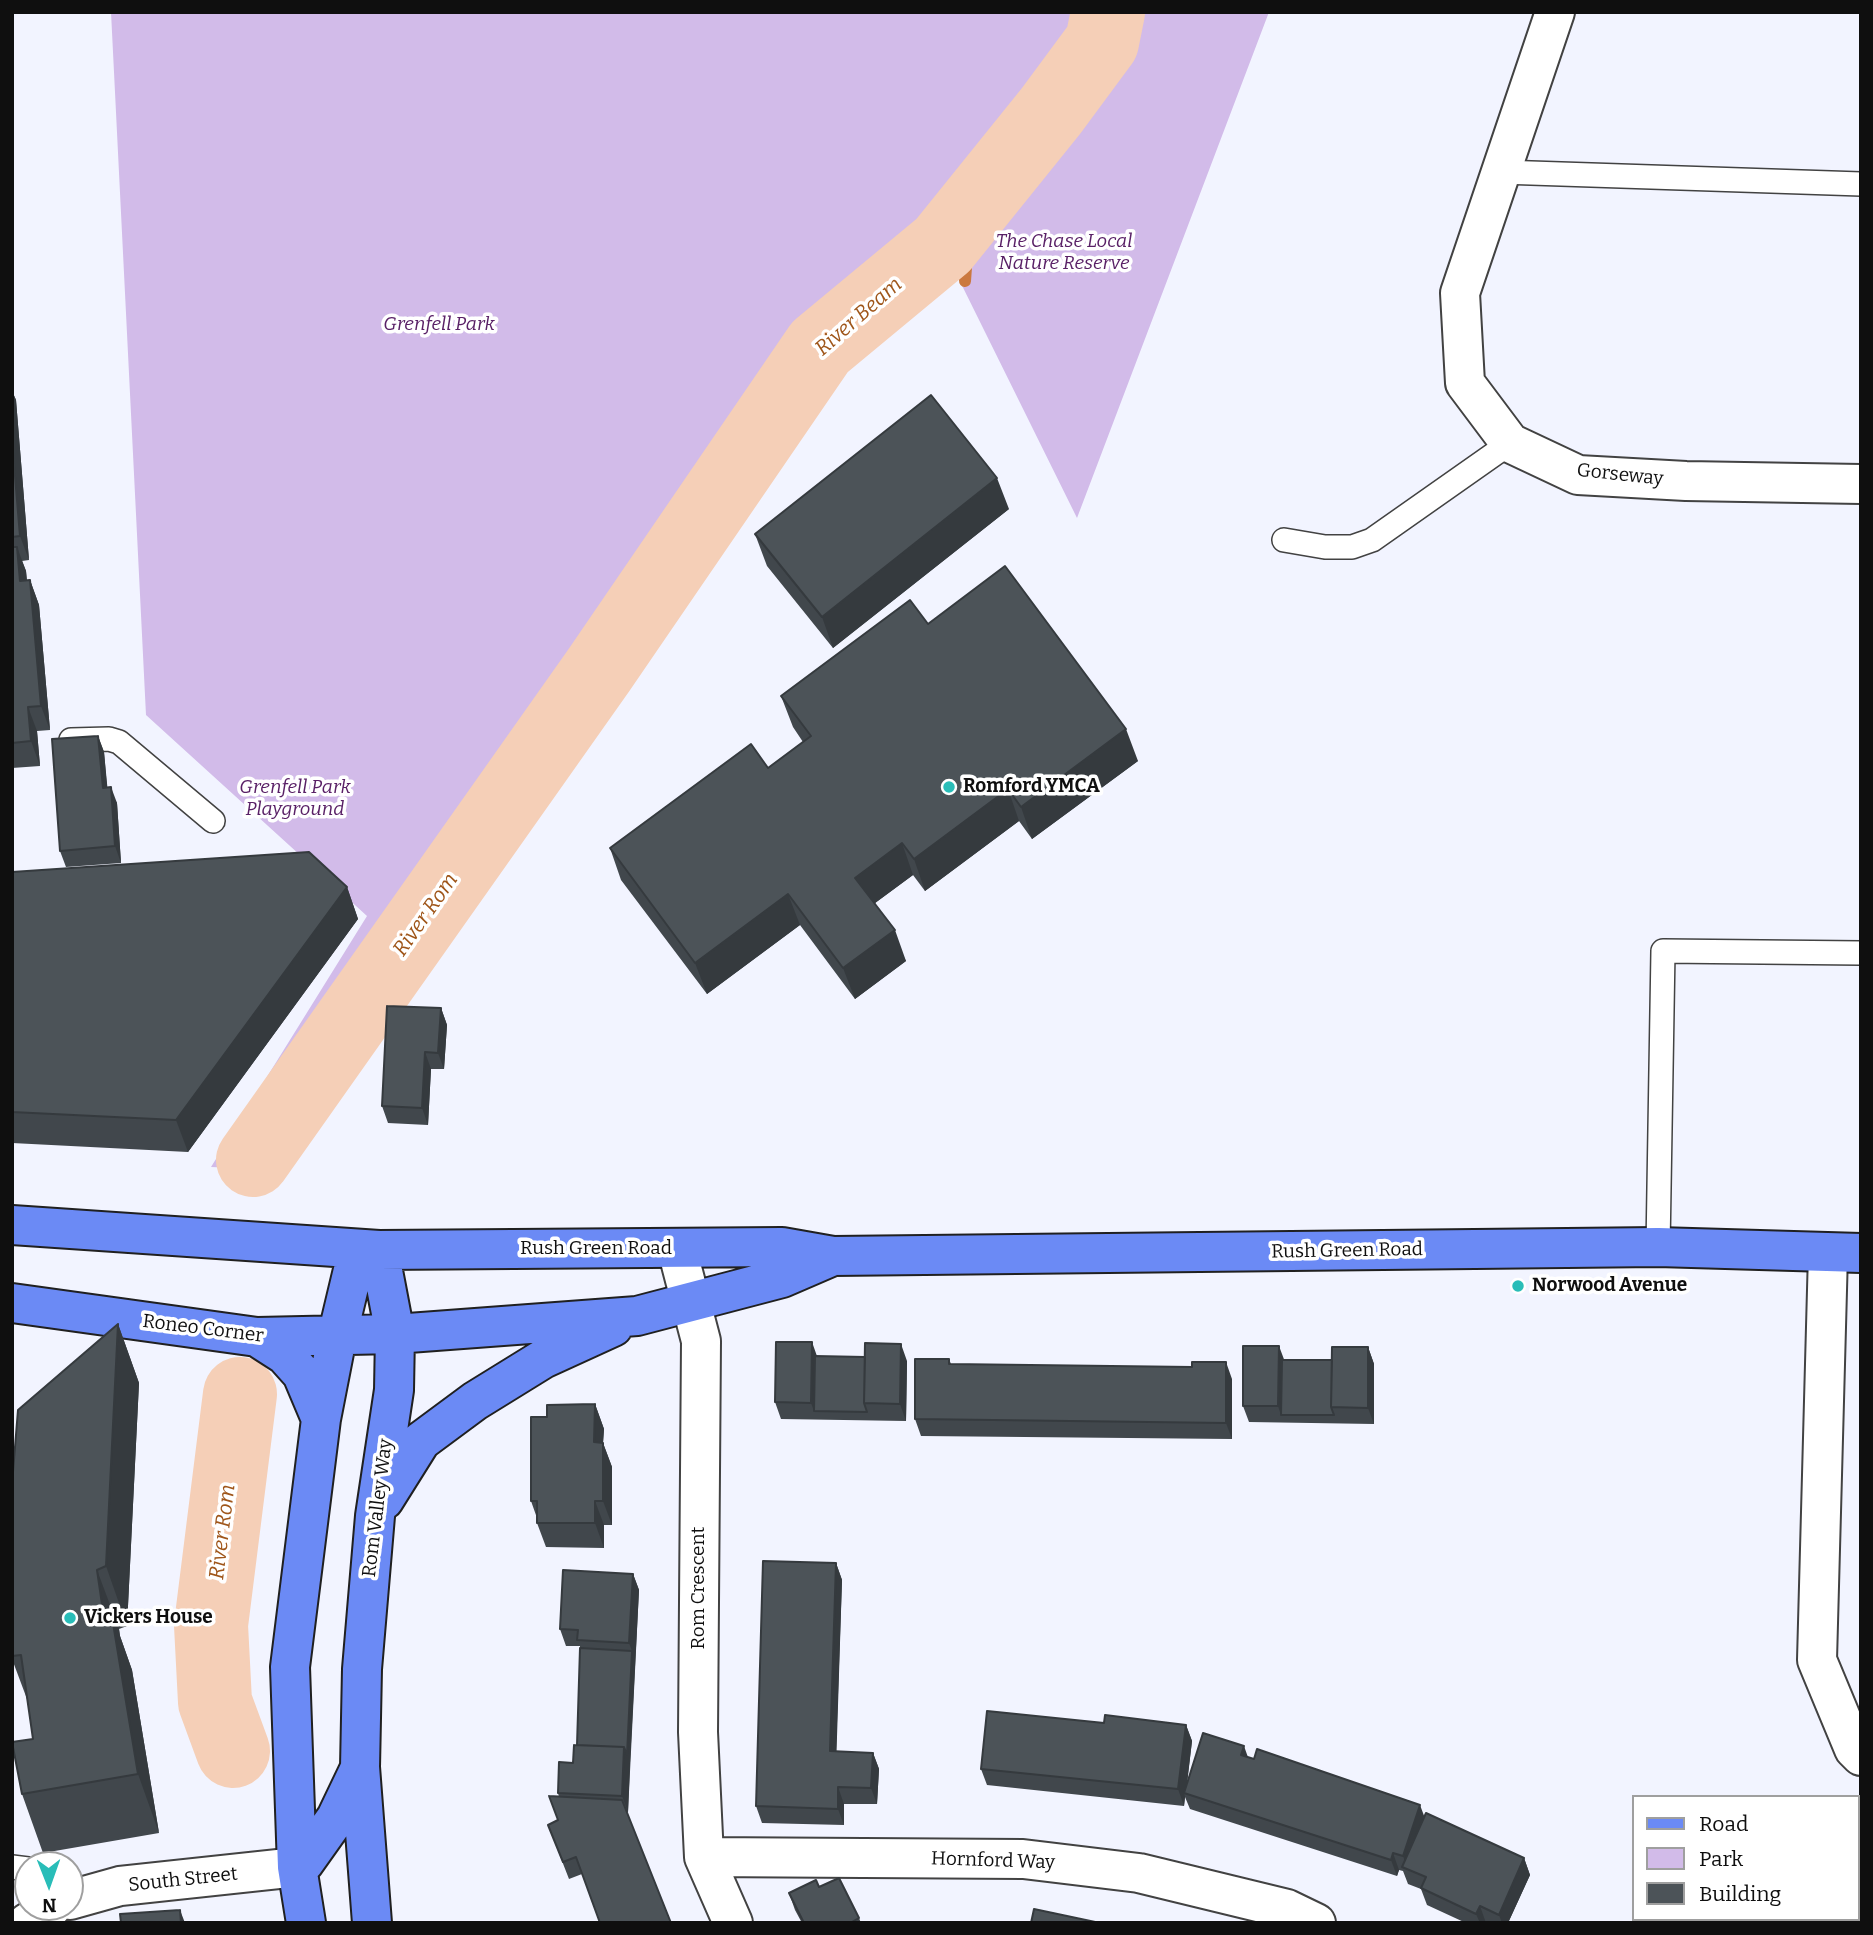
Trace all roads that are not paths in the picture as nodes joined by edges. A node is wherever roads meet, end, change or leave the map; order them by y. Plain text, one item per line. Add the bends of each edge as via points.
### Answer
1 (1555, 12) edge
2 (1501, 172) junction
3 (1861, 184) edge
4 (1510, 443) junction
5 (1861, 484) edge
6 (1284, 540) dead end
7 (57, 741) edge
8 (214, 821) dead end
9 (1861, 953) edge
10 (12, 1225) edge
11 (1658, 1247) junction
12 (369, 1249) junction
13 (677, 1249) junction
14 (1844, 1253) edge
15 (833, 1256) junction
16 (691, 1301) junction
17 (12, 1303) edge
18 (637, 1316) junction
19 (395, 1334) junction
20 (257, 1337) junction
21 (337, 1337) junction
22 (321, 1419) junction
23 (375, 1516) junction
24 (1861, 1756) edge
25 (360, 1767) junction
26 (704, 1857) junction
27 (297, 1867) junction
28 (84, 1891) edge
29 (306, 1923) edge
30 (372, 1923) edge
31 (733, 1923) edge
32 (1316, 1923) edge

1 - 2 street, Gorseway
2 - 3 lane
2 - 4 street, Gorseway via 1460,293 1465,383
4 - 5 street, Gorseway via 1578,475
4 - 6 lane via 1372,540 1352,547
7 - 8 lane via 120,742
9 - 11 lane via 1663,951
10 - 12 main road
11 - 14 main road, Rush Green Road
11 - 15 main road, Rush Green Road
12 - 13 main road, Rush Green Road
12 - 19 main road, Rom Valley Way
12 - 21 main road
13 - 15 main road, Rush Green Road via 782,1247
13 - 16 street, Rom Crescent
14 - 24 street via 1817,1660
15 - 16 main road, Rush Green Road via 782,1278
16 - 18 main road, Rush Green Road
16 - 26 street, Rom Crescent via 701,1341 698,1732
17 - 20 main road, Roneo Corner
18 - 19 main road, Rush Green Road
18 - 23 main road, Rush Green Road via 543,1359 421,1441
19 - 21 main road, Roneo Corner
19 - 23 main road, Rom Valley Way via 394,1390
20 - 21 main road, Roneo Corner
20 - 22 main road via 285,1354 302,1374
21 - 22 main road
22 - 27 main road via 290,1667
23 - 25 main road, Rom Valley Way via 362,1669
25 - 27 main road, Rom Valley Way via 336,1818
25 - 30 main road, Rom Valley Way
26 - 31 street, Rom Crescent
26 - 32 street, Hornford Way via 1023,1858 1139,1873 1287,1909
27 - 28 street, South Street
27 - 29 main road

